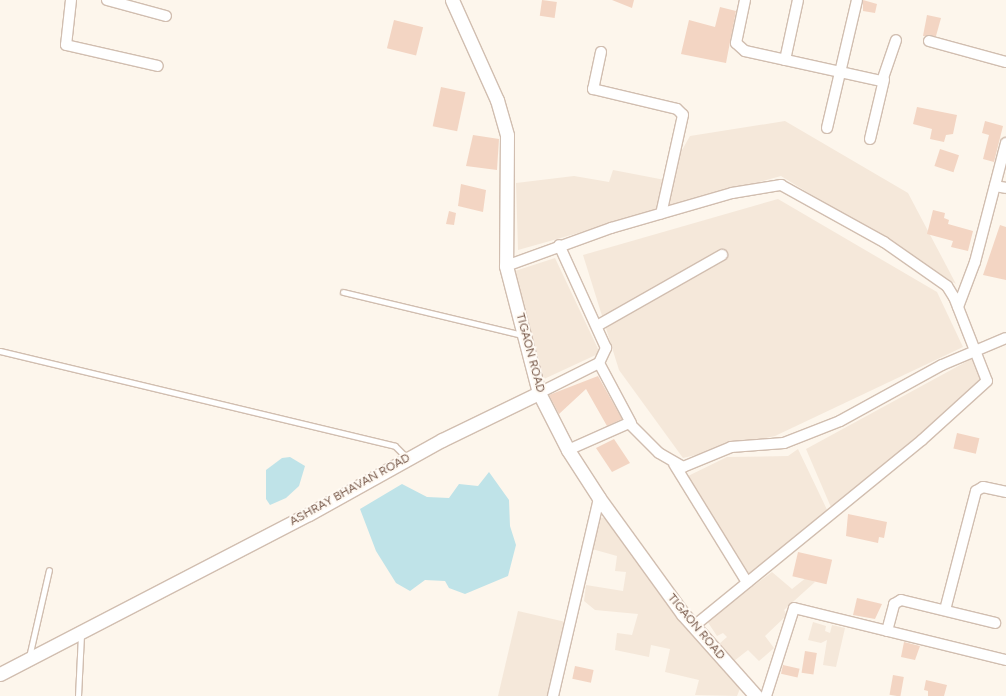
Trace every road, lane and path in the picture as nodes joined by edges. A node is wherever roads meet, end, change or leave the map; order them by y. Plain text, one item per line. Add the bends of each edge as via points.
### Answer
1 (71, 0) edge
2 (107, 0) edge
3 (452, 0) edge
4 (745, 0) edge
5 (798, 0) edge
6 (857, 0) edge
7 (166, 16) dead end
8 (896, 40) dead end
9 (929, 41) dead end
10 (601, 52) dead end
11 (785, 60) junction
12 (1006, 62) edge
13 (158, 66) dead end
14 (840, 72) junction
15 (884, 80) junction
16 (827, 128) dead end
17 (870, 139) dead end
18 (1006, 143) edge
19 (995, 186) junction
20 (1006, 188) edge
21 (661, 214) junction
22 (559, 245) junction
23 (722, 255) dead end
24 (506, 266) junction
25 (343, 292) dead end
26 (958, 307) junction
27 (597, 326) junction
28 (525, 335) junction
29 (1006, 338) edge
30 (976, 350) junction
31 (0, 351) edge
32 (599, 363) junction
33 (539, 393) junction
34 (631, 423) junction
35 (568, 450) junction
36 (408, 459) junction
37 (674, 464) junction
38 (1006, 492) edge
39 (599, 498) junction
40 (49, 570) dead end
41 (747, 582) junction
42 (945, 610) junction
43 (995, 623) dead end
44 (694, 626) junction
45 (81, 631) junction
46 (887, 631) junction
47 (29, 660) junction
48 (1006, 660) edge
49 (0, 674) edge
50 (78, 696) edge
51 (553, 696) edge
52 (756, 696) edge
53 (766, 696) edge

1 - 13 street via 66,45
2 - 7 street
3 - 24 street, TIGAON ROAD via 497,100 507,134
4 - 11 street via 737,47
5 - 11 street
6 - 14 street
8 - 15 street
9 - 12 street
10 - 21 street via 593,89 677,109 684,115
11 - 14 street
14 - 15 street
14 - 16 street
15 - 17 street
18 - 19 street
19 - 20 street
19 - 26 street via 975,262
21 - 22 street
21 - 26 street via 732,193 781,185 912,262 947,286
22 - 24 street
22 - 27 street
23 - 27 street
24 - 28 street, TIGAON ROAD
25 - 28 lane
26 - 30 street
27 - 32 street via 606,346
28 - 33 street, TIGAON ROAD
29 - 30 street
30 - 37 street via 801,439 769,446 731,447 686,466
30 - 41 street via 988,377 984,384 922,440
31 - 36 lane via 395,446
32 - 33 street
32 - 34 street
33 - 35 street, TIGAON ROAD
33 - 36 street, ASHRAY BHAVAN ROAD
34 - 35 street
34 - 37 street
35 - 39 street, TIGAON ROAD
36 - 45 street, ASHRAY BHAVAN ROAD via 309,514
37 - 41 street
38 - 42 street via 983,487 976,491
39 - 44 street, TIGAON ROAD
39 - 51 street
40 - 47 lane
41 - 44 street
42 - 43 street
42 - 46 street via 898,600
44 - 52 street, TIGAON ROAD
45 - 47 street, ASHRAY BHAVAN ROAD
45 - 50 lane
46 - 48 street
46 - 53 street via 792,609
47 - 49 street, ASHRAY BHAVAN ROAD

